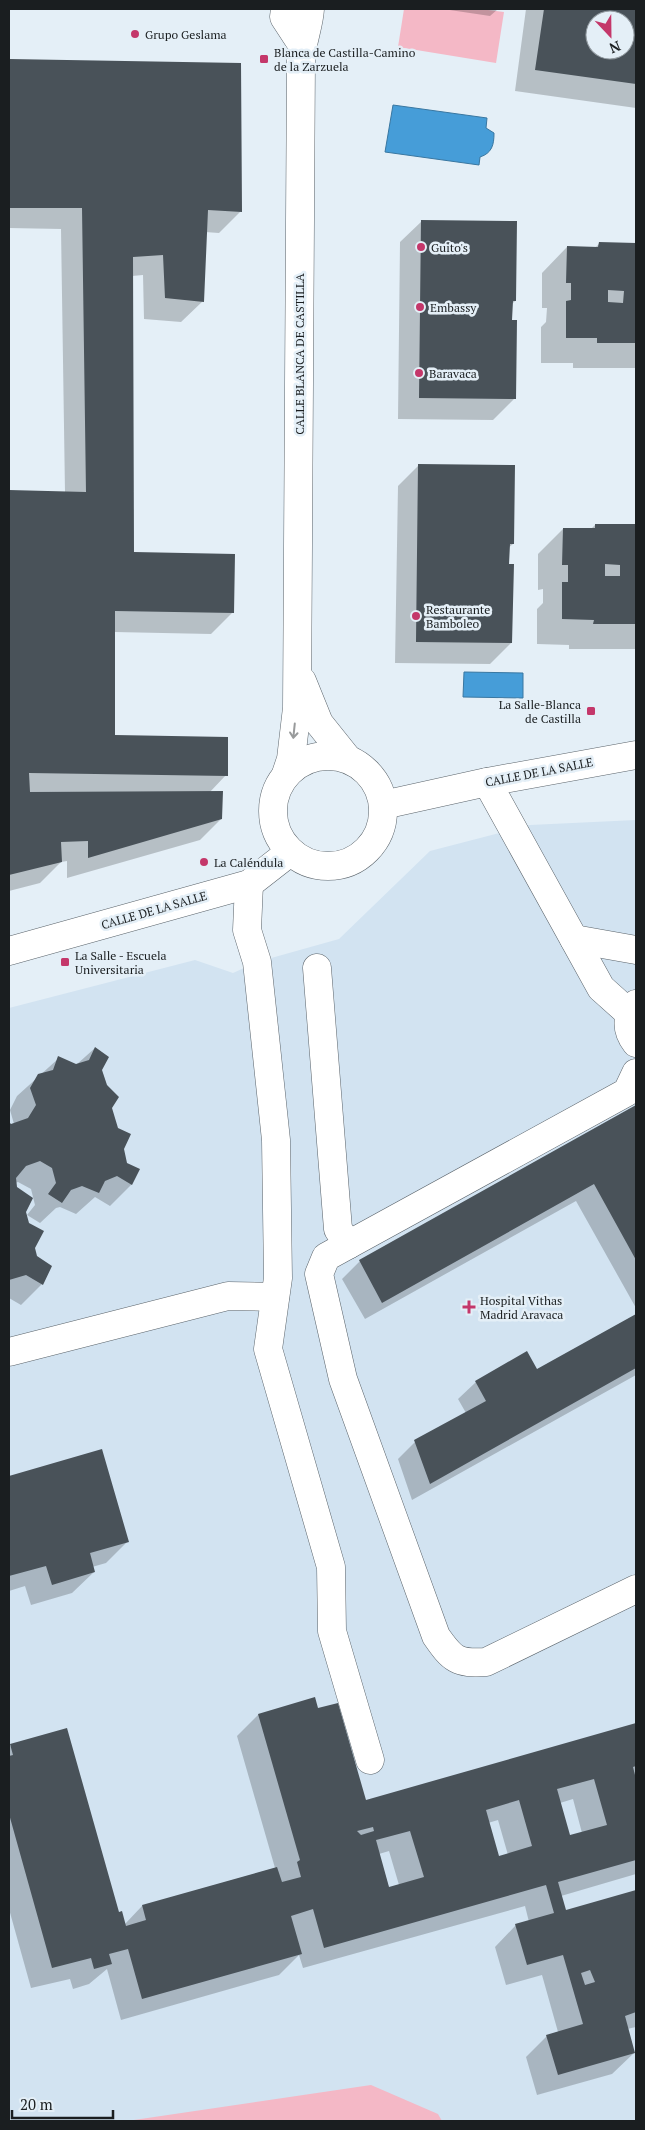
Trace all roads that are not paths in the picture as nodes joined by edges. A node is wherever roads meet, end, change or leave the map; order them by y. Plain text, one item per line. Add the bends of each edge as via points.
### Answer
1 (285, 9) edge
2 (310, 9) edge
3 (302, 43) junction
4 (297, 665) junction
5 (636, 755) edge
6 (347, 758) junction
7 (286, 774) junction
8 (486, 782) junction
9 (383, 804) junction
10 (290, 852) junction
11 (249, 884) junction
12 (574, 939) junction
13 (636, 950) edge
14 (9, 951) edge
15 (317, 968) dead end
16 (633, 1009) edge
17 (636, 1043) edge
18 (636, 1073) edge
19 (348, 1244) junction
20 (275, 1297) junction
21 (9, 1352) edge
22 (636, 1589) edge
23 (370, 1760) dead end

1 - 3 street via 284,17
2 - 3 street, CALLE BLANCA DE CASTILLA
3 - 4 street, CALLE BLANCA DE CASTILLA
4 - 6 street, CALLE BLANCA DE CASTILLA via 319,723
4 -> 7 street, CALLE BLANCA DE CASTILLA via 291,759
5 - 8 street, CALLE DE LA SALLE
6 - 7 street via 331,755 314,757 299,763
6 - 9 street via 372,776
7 - 10 street via 272,805 273,822 279,838
8 - 9 street, CALLE DE LA SALLE
8 - 12 street
9 - 10 street via 383,822 377,838 353,861 320,866
10 - 11 street, CALLE DE LA SALLE
11 - 14 street, CALLE DE LA SALLE
11 - 20 street via 247,930 256,962 276,1140 278,1278
12 - 13 street
12 - 16 street via 601,988
15 - 19 street via 338,1229
16 - 17 street via 628,1025
18 - 19 street via 627,1092
19 - 22 street via 326,1257 320,1274 343,1379 436,1636 449,1654 466,1664 486,1662
20 - 21 street via 228,1296
20 - 23 street via 268,1349 331,1567 332,1631

